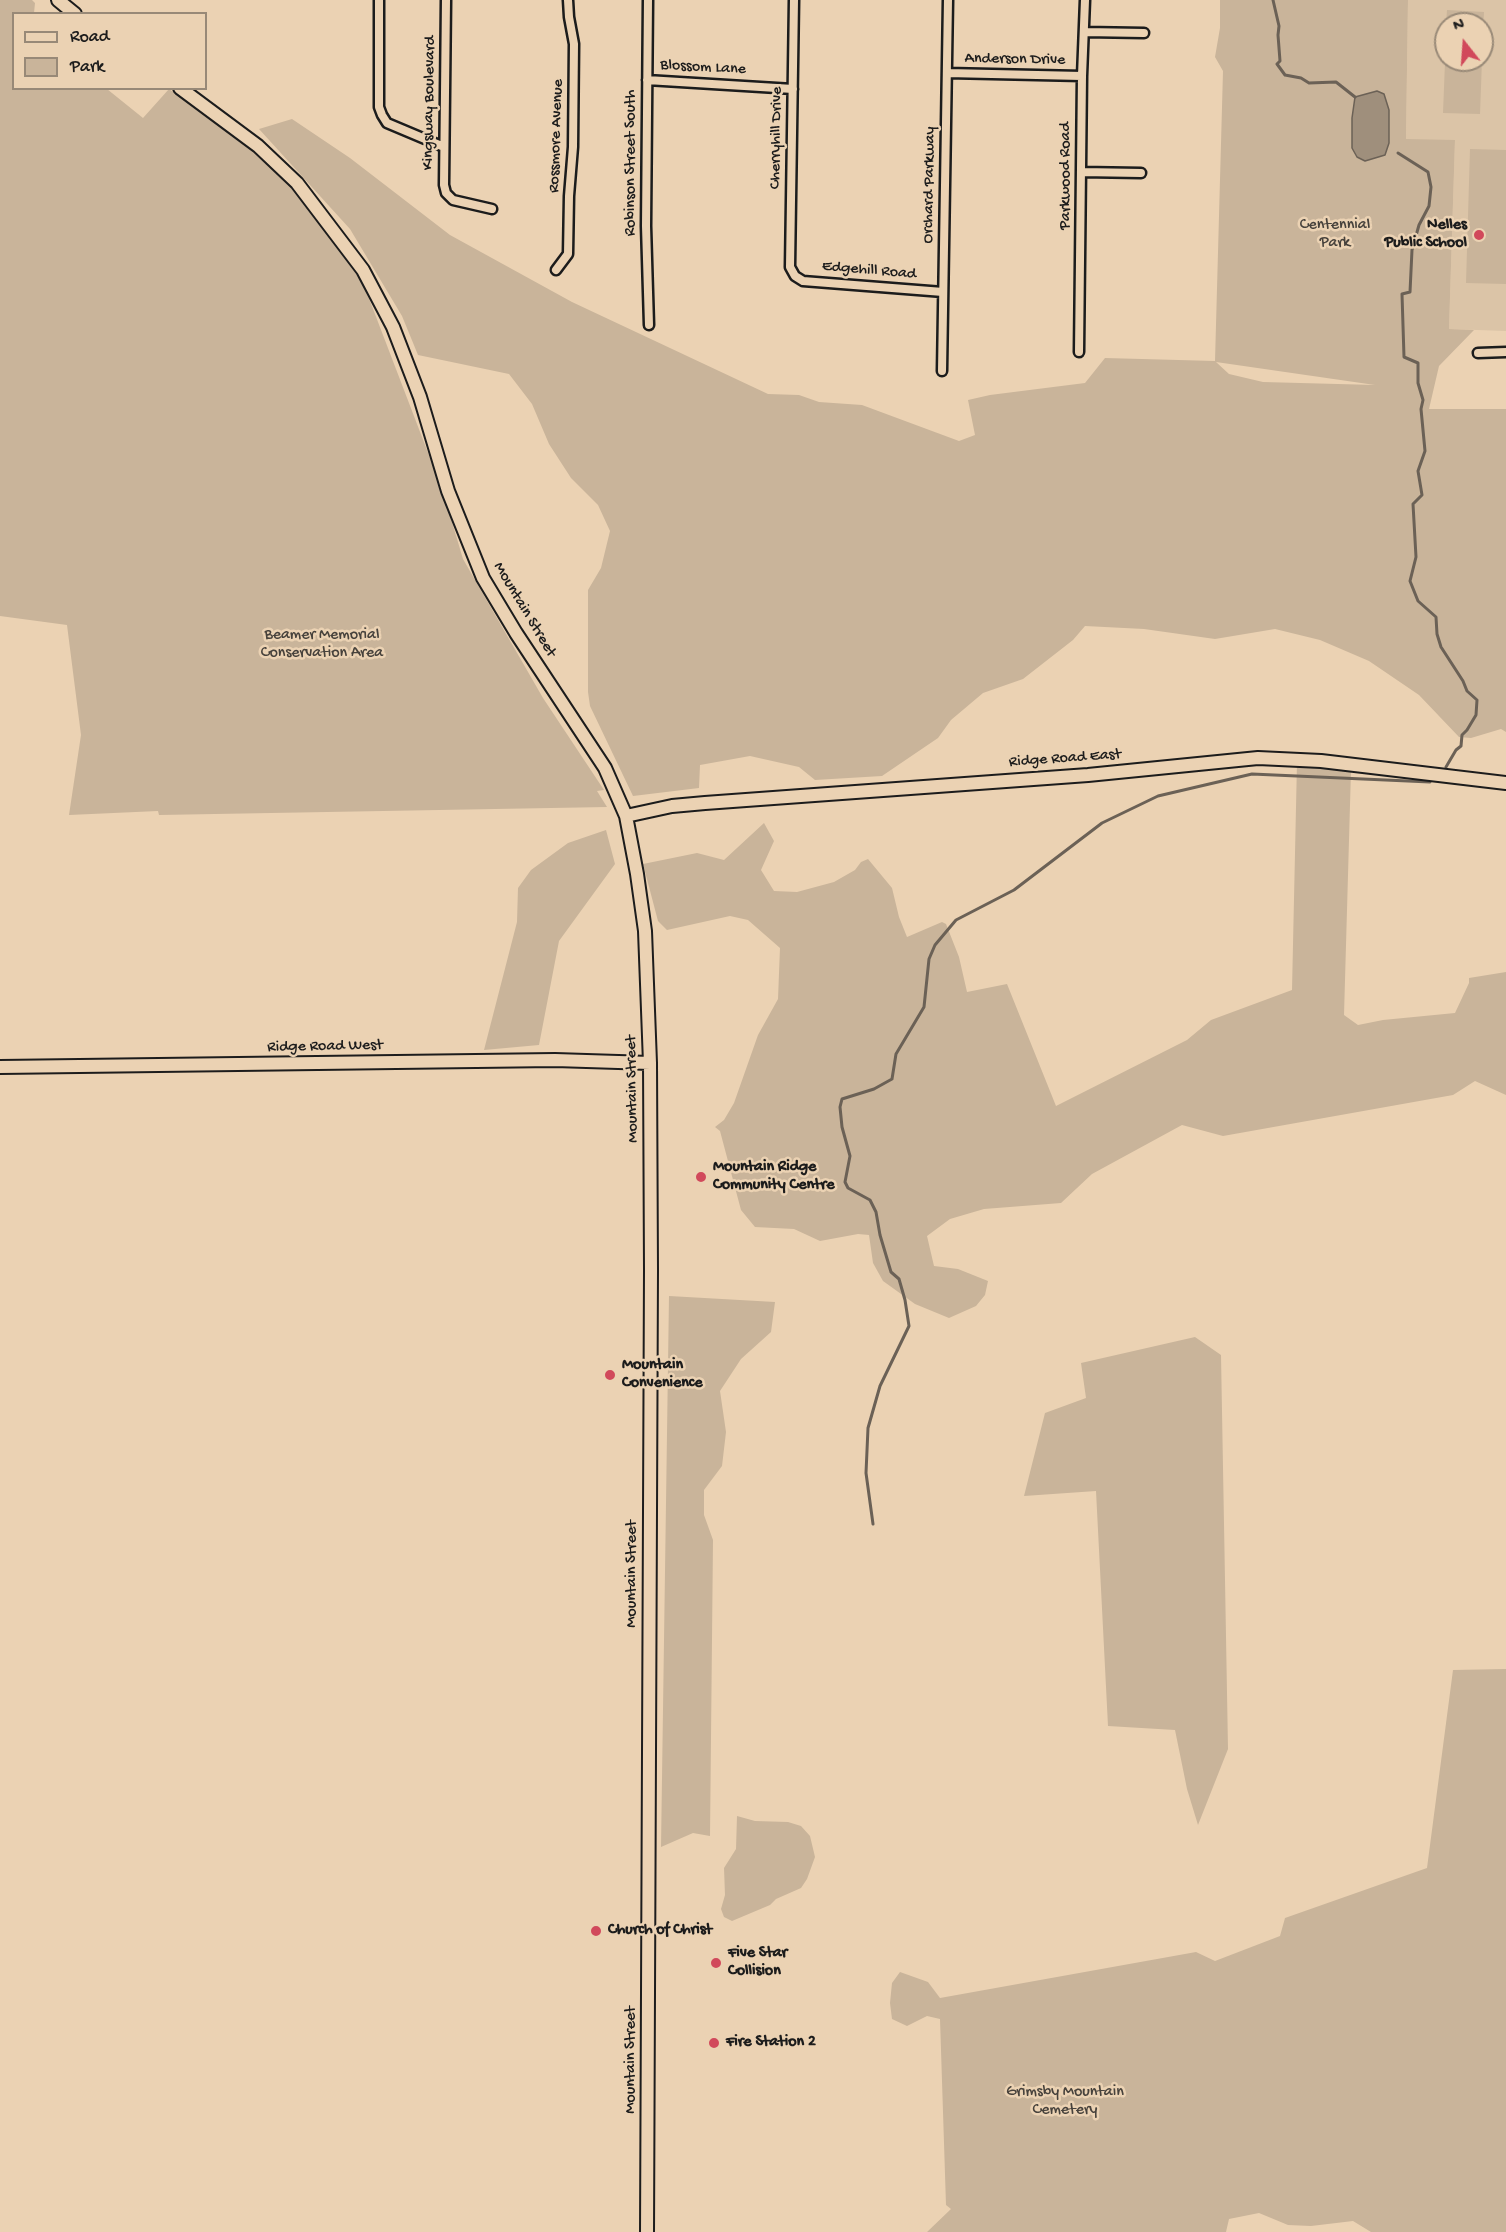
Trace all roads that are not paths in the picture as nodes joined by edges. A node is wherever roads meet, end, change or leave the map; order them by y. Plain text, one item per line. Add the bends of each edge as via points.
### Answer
1 (58, 0) edge
2 (379, 0) edge
3 (568, 0) edge
4 (648, 0) edge
5 (794, 0) edge
6 (948, 0) edge
7 (1085, 0) edge
8 (443, 1) edge
9 (73, 12) edge
10 (1085, 32) junction
11 (1144, 33) dead end
12 (947, 73) junction
13 (1082, 76) junction
14 (647, 80) junction
15 (793, 89) junction
16 (183, 90) edge
17 (444, 147) junction
18 (1082, 172) junction
19 (1141, 173) dead end
20 (492, 209) dead end
21 (556, 270) dead end
22 (795, 276) joint
23 (943, 292) junction
24 (648, 325) dead end
25 (1079, 352) dead end
26 (1506, 352) edge
27 (1478, 353) dead end
28 (942, 371) dead end
29 (1506, 783) edge
30 (626, 816) junction
31 (650, 1063) junction
32 (0, 1066) edge
33 (647, 2232) edge

1 - 9 main road
2 - 17 street via 382,115 387,123
3 - 21 street, Rossmore Avenue via 574,44 573,147 568,255
4 - 14 street, Robinson Street South
5 - 15 street, Cherryhill Drive
6 - 12 street, Orchard Parkway
7 - 10 street, Parkwood Road
8 - 17 street, Kingsway Boulevard
10 - 11 street
10 - 13 street, Parkwood Road
12 - 13 street, Anderson Drive
12 - 23 street, Orchard Parkway
13 - 18 street, Parkwood Road
14 - 15 street, Blossom Lane
14 - 24 street, Robinson Street South
15 - 22 street, Cherryhill Drive via 790,267
16 - 30 main road, Mountain Street via 258,146 297,183 363,270 393,327 420,397 448,491 483,578 605,768
17 - 20 street, Kingsway Boulevard via 446,193 453,200
18 - 19 street
18 - 25 street, Parkwood Road
22 - 23 street, Edgehill Road via 803,280
23 - 28 street, Orchard Parkway
26 - 27 street
29 - 30 main road, Ridge Road East via 1321,761 1258,758 1088,775 705,802
30 - 31 main road, Mountain Street via 645,931
31 - 32 main road, Ridge Road West via 555,1060
31 - 33 main road, Mountain Street

